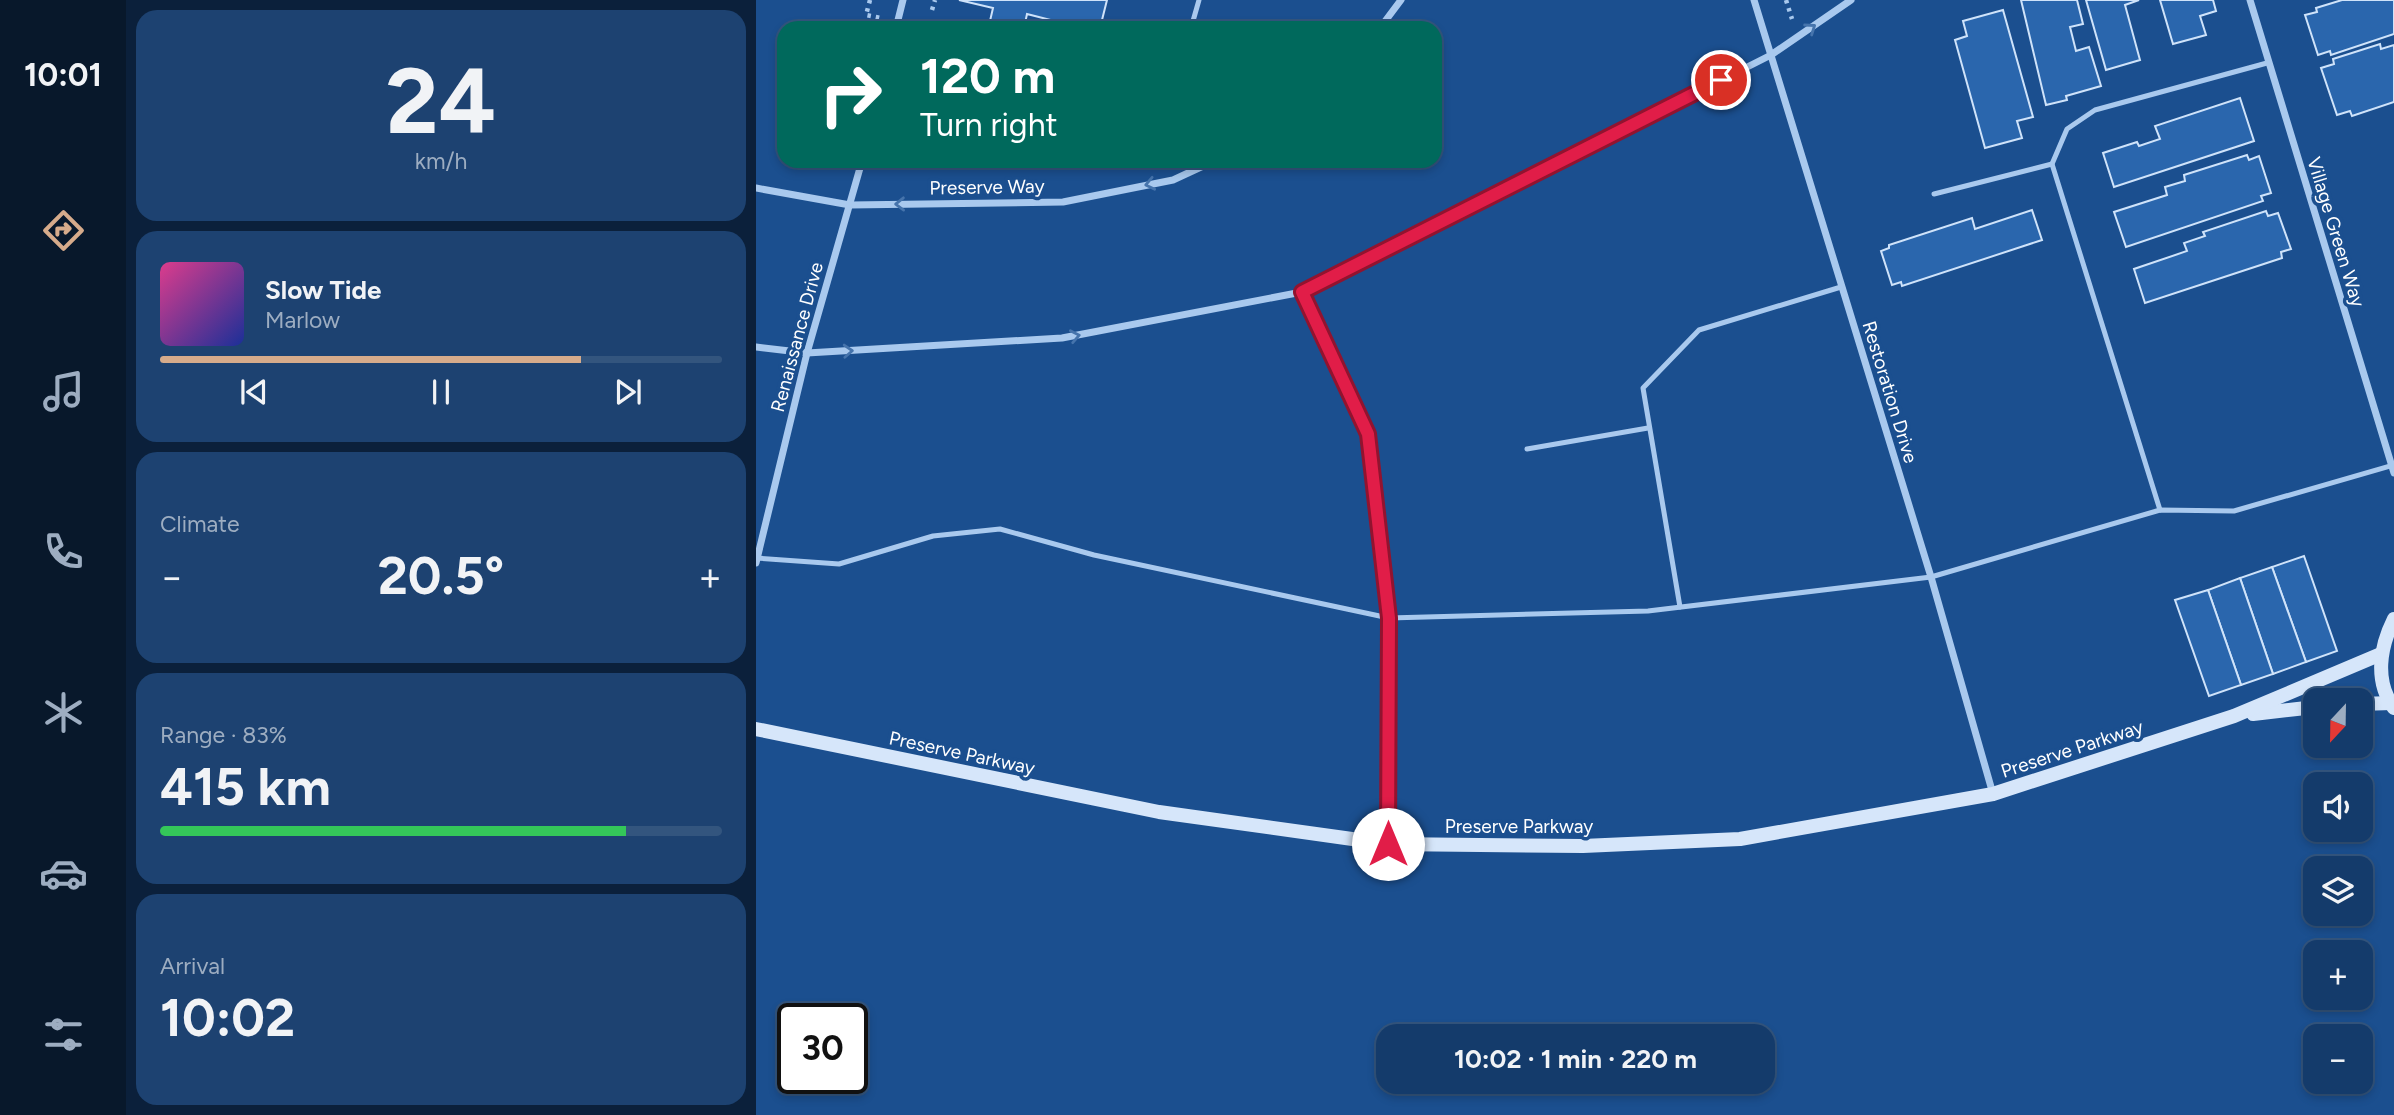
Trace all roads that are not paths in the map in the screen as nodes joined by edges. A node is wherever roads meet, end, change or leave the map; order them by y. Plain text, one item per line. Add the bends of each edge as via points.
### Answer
1 (903, 0) edge
2 (1199, 0) edge
3 (1401, 0) edge
4 (1754, 0) edge
5 (1851, 0) edge
6 (2250, 0) edge
7 (898, 21) edge
8 (1193, 21) edge
9 (1385, 21) edge
10 (1771, 55) junction
11 (2267, 63) junction
12 (2052, 164) junction
13 (860, 168) edge
14 (1198, 168) edge
15 (756, 188) edge
16 (1934, 194) dead end
17 (850, 205) junction
18 (1841, 287) junction
19 (1302, 292) junction
20 (756, 347) edge
21 (807, 353) junction
22 (1648, 428) junction
23 (1527, 449) dead end
24 (2393, 468) edge
25 (2160, 510) junction
26 (756, 560) edge
27 (1931, 577) junction
28 (1680, 607) junction
29 (1389, 618) junction
30 (2394, 620) edge
31 (2381, 654) junction
32 (2373, 705) edge
33 (2392, 706) edge
34 (2303, 708) edge
35 (2234, 716) junction
36 (756, 729) edge
37 (1993, 794) junction
38 (1388, 844) junction

1 - 7 street
2 - 8 lane
3 - 9 street
4 - 10 street, Restoration Drive
10 -> 5 street
6 - 11 street, Village Green Way
10 - 18 street, Restoration Drive
10 - 19 street
11 - 12 lane via 2095,110 2067,129
11 - 24 street, Village Green Way
12 - 16 lane
12 - 25 lane
13 - 17 street, Renaissance Drive
14 -> 17 street, Preserve Way via 1173,180 1063,202
15 - 17 street, Preserve Way
17 - 21 street, Renaissance Drive
18 - 22 lane via 1699,330 1643,388
18 - 27 street, Restoration Drive
21 -> 19 street via 1062,338
19 - 29 street via 1368,434
20 - 21 street
21 - 26 street, Renaissance Drive
22 - 23 lane
22 - 28 lane
24 - 25 lane via 2234,511
25 - 27 lane
26 - 29 lane via 839,564 933,536 1000,529 1094,555
27 - 28 lane
27 - 37 street, Restoration Drive
28 - 29 lane
29 - 38 street
30 - 31 street
31 - 33 street via 2382,680
31 - 35 street, Preserve Parkway
32 - 33 street
34 - 35 street, Preserve Parkway
35 - 37 street, Preserve Parkway
36 - 38 street, Preserve Parkway via 1159,812
37 - 38 street, Preserve Parkway via 1740,839 1584,846

